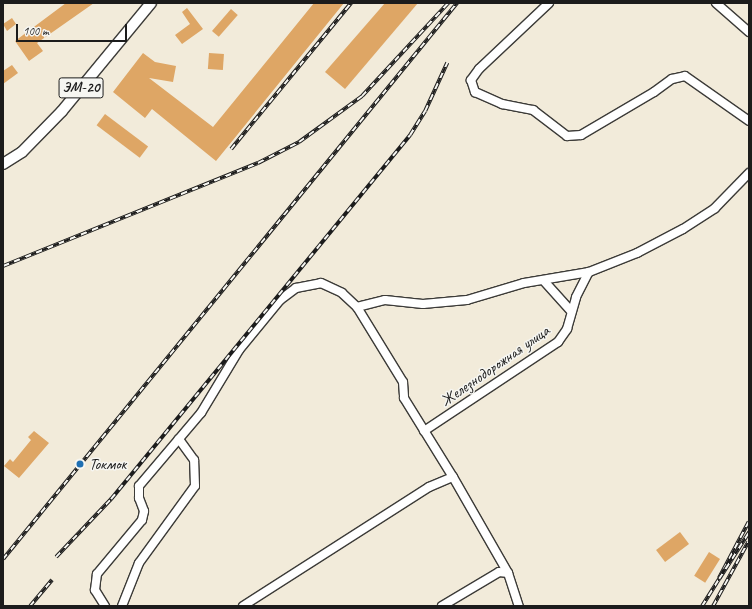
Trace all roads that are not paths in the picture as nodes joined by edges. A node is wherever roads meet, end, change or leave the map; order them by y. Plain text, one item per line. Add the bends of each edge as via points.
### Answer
1 (151, 3) edge
2 (549, 3) edge
3 (716, 3) edge
4 (749, 32) edge
5 (749, 122) edge
6 (3, 164) edge
7 (749, 173) edge
8 (589, 272) junction
9 (544, 281) junction
10 (357, 307) junction
11 (571, 311) junction
12 (424, 431) junction
13 (179, 439) junction
14 (453, 476) junction
15 (508, 573) junction
16 (105, 606) edge
17 (122, 606) edge
18 (243, 606) edge
19 (442, 606) edge
20 (519, 606) edge

1 - 6 main road, ЭМ-20 via 62,111 22,152
2 - 5 street via 479,69 471,80 475,92 502,104 533,110 567,136 581,135 672,79 685,76
3 - 4 street
7 - 8 street via 716,208 683,229 637,254
8 - 9 street
8 - 11 street, Железнодорожная улица
9 - 10 street via 524,283 467,300 423,304 385,300
9 - 11 street
10 - 12 street via 403,382 404,398
10 - 13 street via 342,294 321,283 296,288 280,300 238,350 201,413
11 - 12 street, Железнодорожная улица via 567,329 558,342
12 - 14 street
13 - 16 street via 139,486 138,498 144,511 142,520 97,574 95,590
13 - 17 street via 194,460 194,486 183,506 139,563
14 - 15 street
14 - 18 street via 434,484
15 - 19 street via 499,572
15 - 20 street

